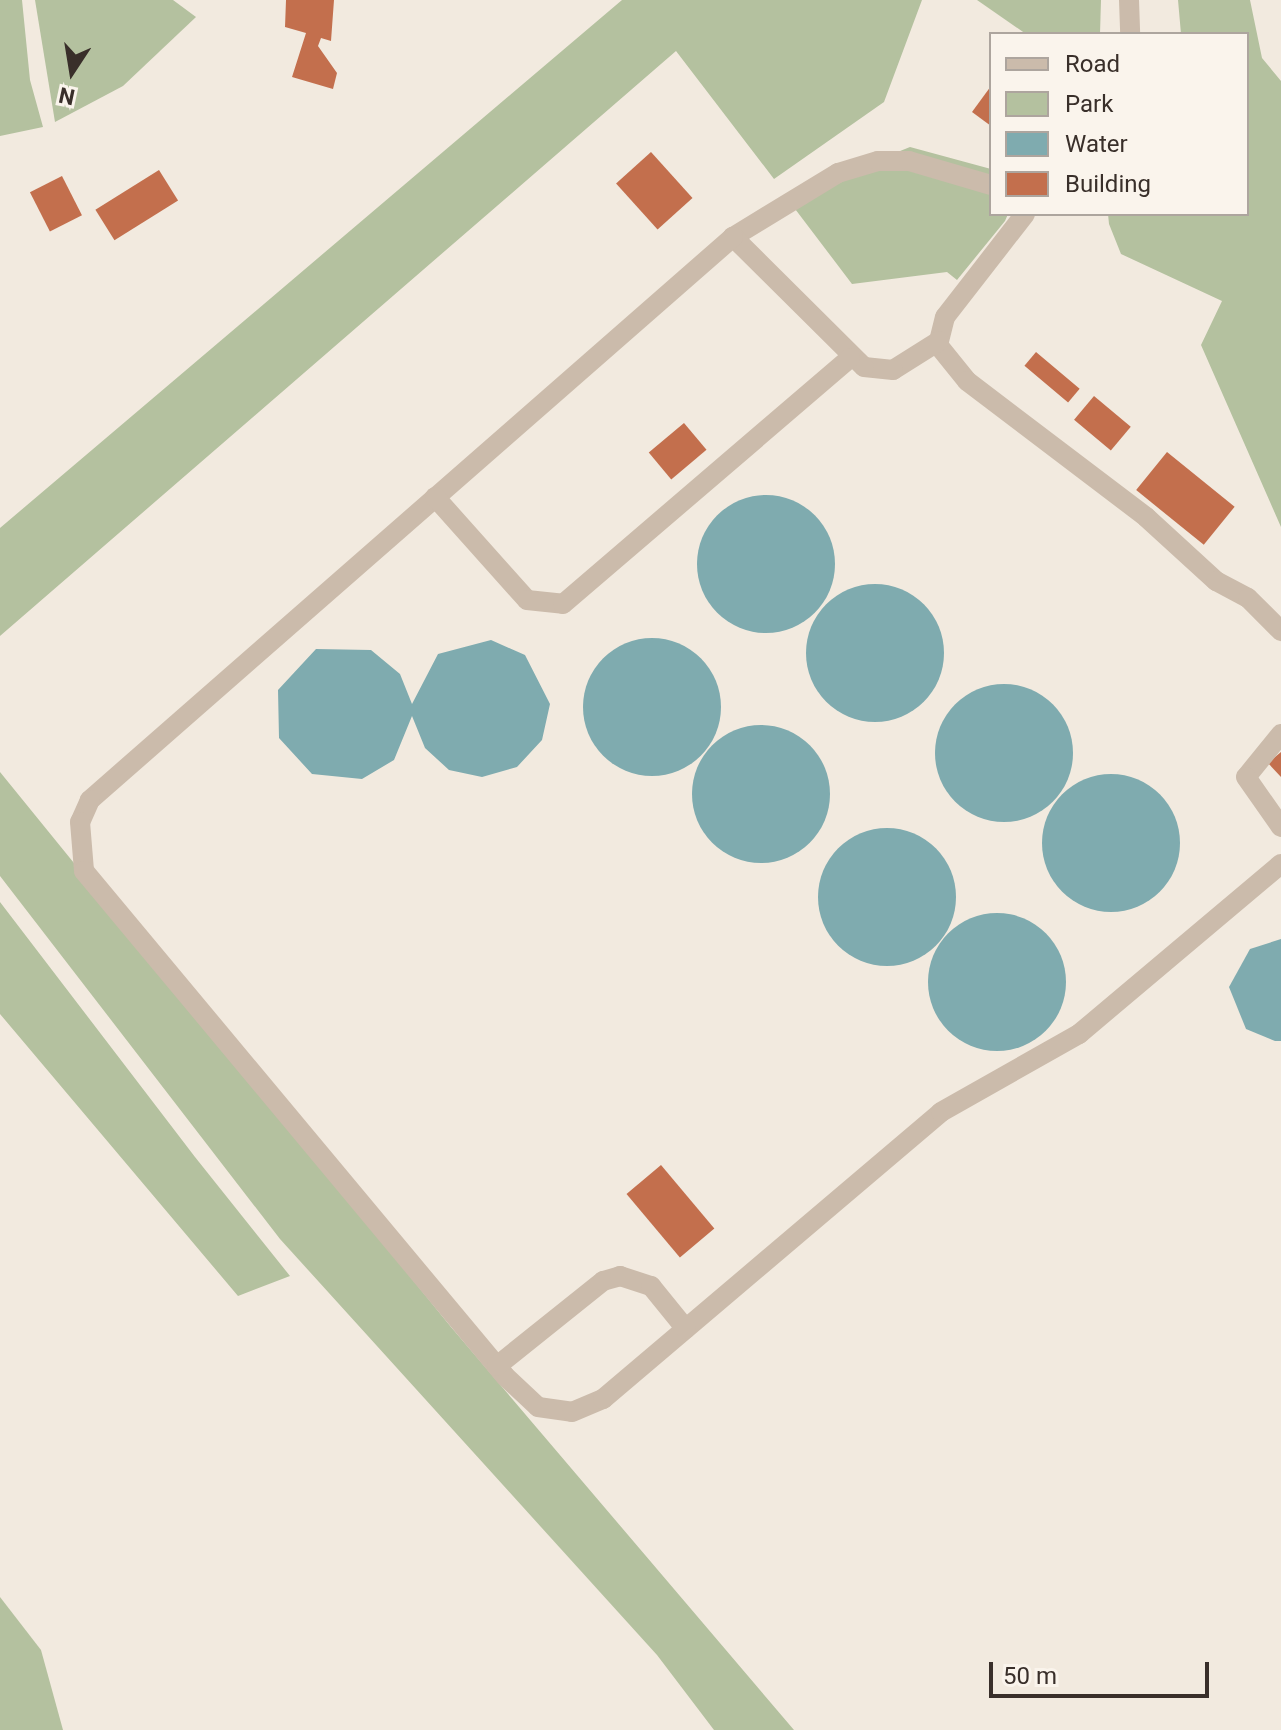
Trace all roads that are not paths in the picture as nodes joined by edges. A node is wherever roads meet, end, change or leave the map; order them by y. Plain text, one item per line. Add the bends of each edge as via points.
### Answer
1 (1129, 0) edge
2 (1130, 32) edge
3 (989, 184) edge
4 (1023, 216) edge
5 (733, 237) junction
6 (939, 341) junction
7 (850, 358) junction
8 (435, 497) junction
9 (1281, 631) edge
10 (1281, 734) edge
11 (1281, 827) edge
12 (1281, 864) edge
13 (686, 1329) junction
14 (497, 1366) junction

1 - 2 lane
3 - 5 lane via 909,161 878,161 838,173
4 - 6 lane via 945,317
5 - 7 lane
5 - 8 lane
6 - 7 lane via 893,370
6 - 9 lane via 967,381 1146,517 1216,581 1248,598
7 - 8 lane via 563,604 527,600
8 - 14 lane via 90,800 78,842 84,871
10 - 11 lane via 1246,777
12 - 13 lane via 1079,1034 941,1112
13 - 14 lane via 603,1399 572,1412 538,1407
13 - 14 lane via 651,1286 620,1276 603,1281

